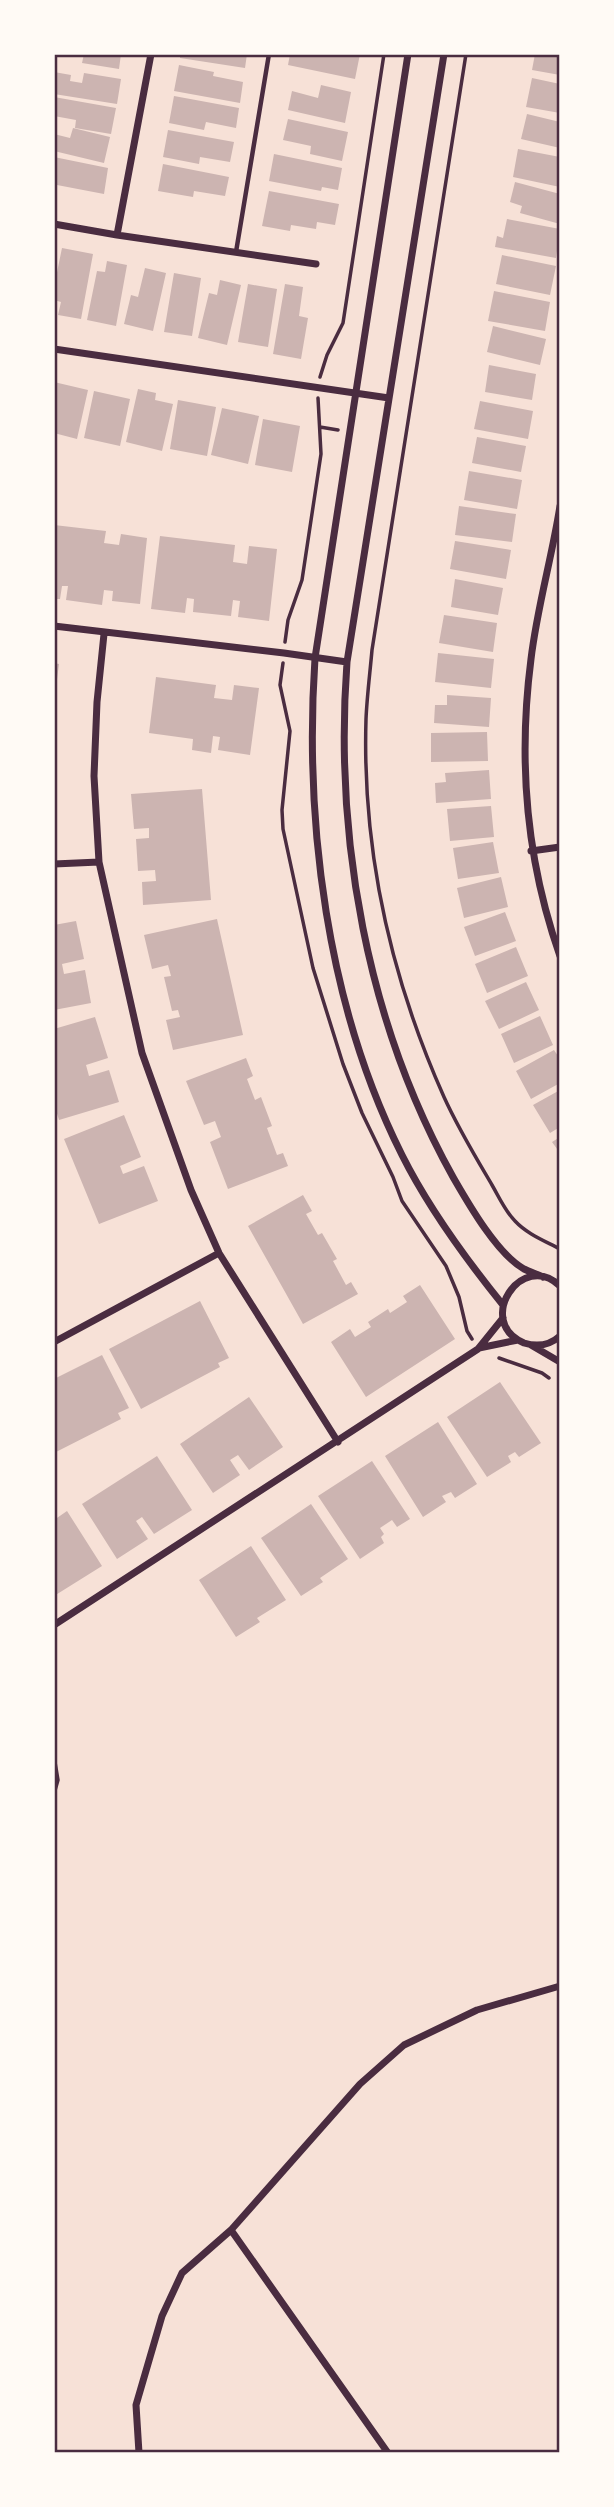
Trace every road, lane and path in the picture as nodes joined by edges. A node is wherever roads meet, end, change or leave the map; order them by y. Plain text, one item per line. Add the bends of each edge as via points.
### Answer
1 (151, 54) edge
2 (269, 54) edge
3 (384, 54) edge
4 (408, 54) edge
5 (444, 54) edge
6 (466, 54) edge
7 (54, 224) edge
8 (117, 235) junction
9 (236, 252) junction
10 (316, 264) dead end
11 (54, 348) edge
12 (317, 387) junction
13 (356, 393) junction
14 (389, 398) junction
15 (560, 506) edge
16 (557, 536) edge
17 (54, 626) edge
18 (104, 634) junction
19 (284, 653) junction
20 (315, 658) junction
21 (346, 662) junction
22 (560, 846) edge
23 (531, 851) junction
24 (99, 862) junction
25 (54, 864) edge
26 (560, 956) edge
27 (560, 1250) edge
28 (219, 1253) junction
29 (543, 1277) junction
30 (559, 1283) edge
31 (503, 1305) junction
32 (503, 1318) junction
33 (560, 1336) edge
34 (518, 1340) junction
35 (54, 1342) edge
36 (531, 1345) junction
37 (478, 1349) junction
38 (560, 1362) edge
39 (338, 1442) junction
40 (54, 1625) edge
41 (54, 1756) edge
42 (54, 1794) edge
43 (560, 1986) edge
44 (232, 2230) junction
45 (139, 2453) edge
46 (387, 2453) edge

1 - 8 street
2 - 9 lane
3 - 12 path via 343,323
4 - 13 street
5 - 14 street
6 - 27 path via 372,650 366,718 369,817 386,929 419,1041 457,1127 509,1215
7 - 8 street
8 - 9 street
9 - 10 street
11 - 12 street
12 - 13 street
12 - 19 path via 321,454 302,580 288,620
13 - 14 street
13 - 20 street
14 - 21 street
15 - 16 street
16 - 23 street via 531,658 525,725
17 - 18 street
18 - 19 street
18 - 24 street via 94,776
19 - 20 street
20 - 21 street
20 - 31 street via 312,714 318,843 337,969 352,1029 402,1155 437,1217
21 - 29 street via 344,787 359,903 384,1014 432,1140 467,1202 505,1254
22 - 23 street
23 - 26 street
24 - 25 street
24 - 28 street via 142,1053
28 - 35 street
28 - 39 street
29 - 30 street
29 - 31 street via 517,1282
31 - 32 street
32 - 34 street
32 - 37 street
33 - 36 street via 544,1345
34 - 36 street
34 - 37 street
36 - 38 street
37 - 39 street
39 - 40 street
41 - 42 path via 58,1780
43 - 44 street via 477,2010 404,2045 360,2084
44 - 45 street via 182,2273 162,2316 136,2405
44 - 46 street

